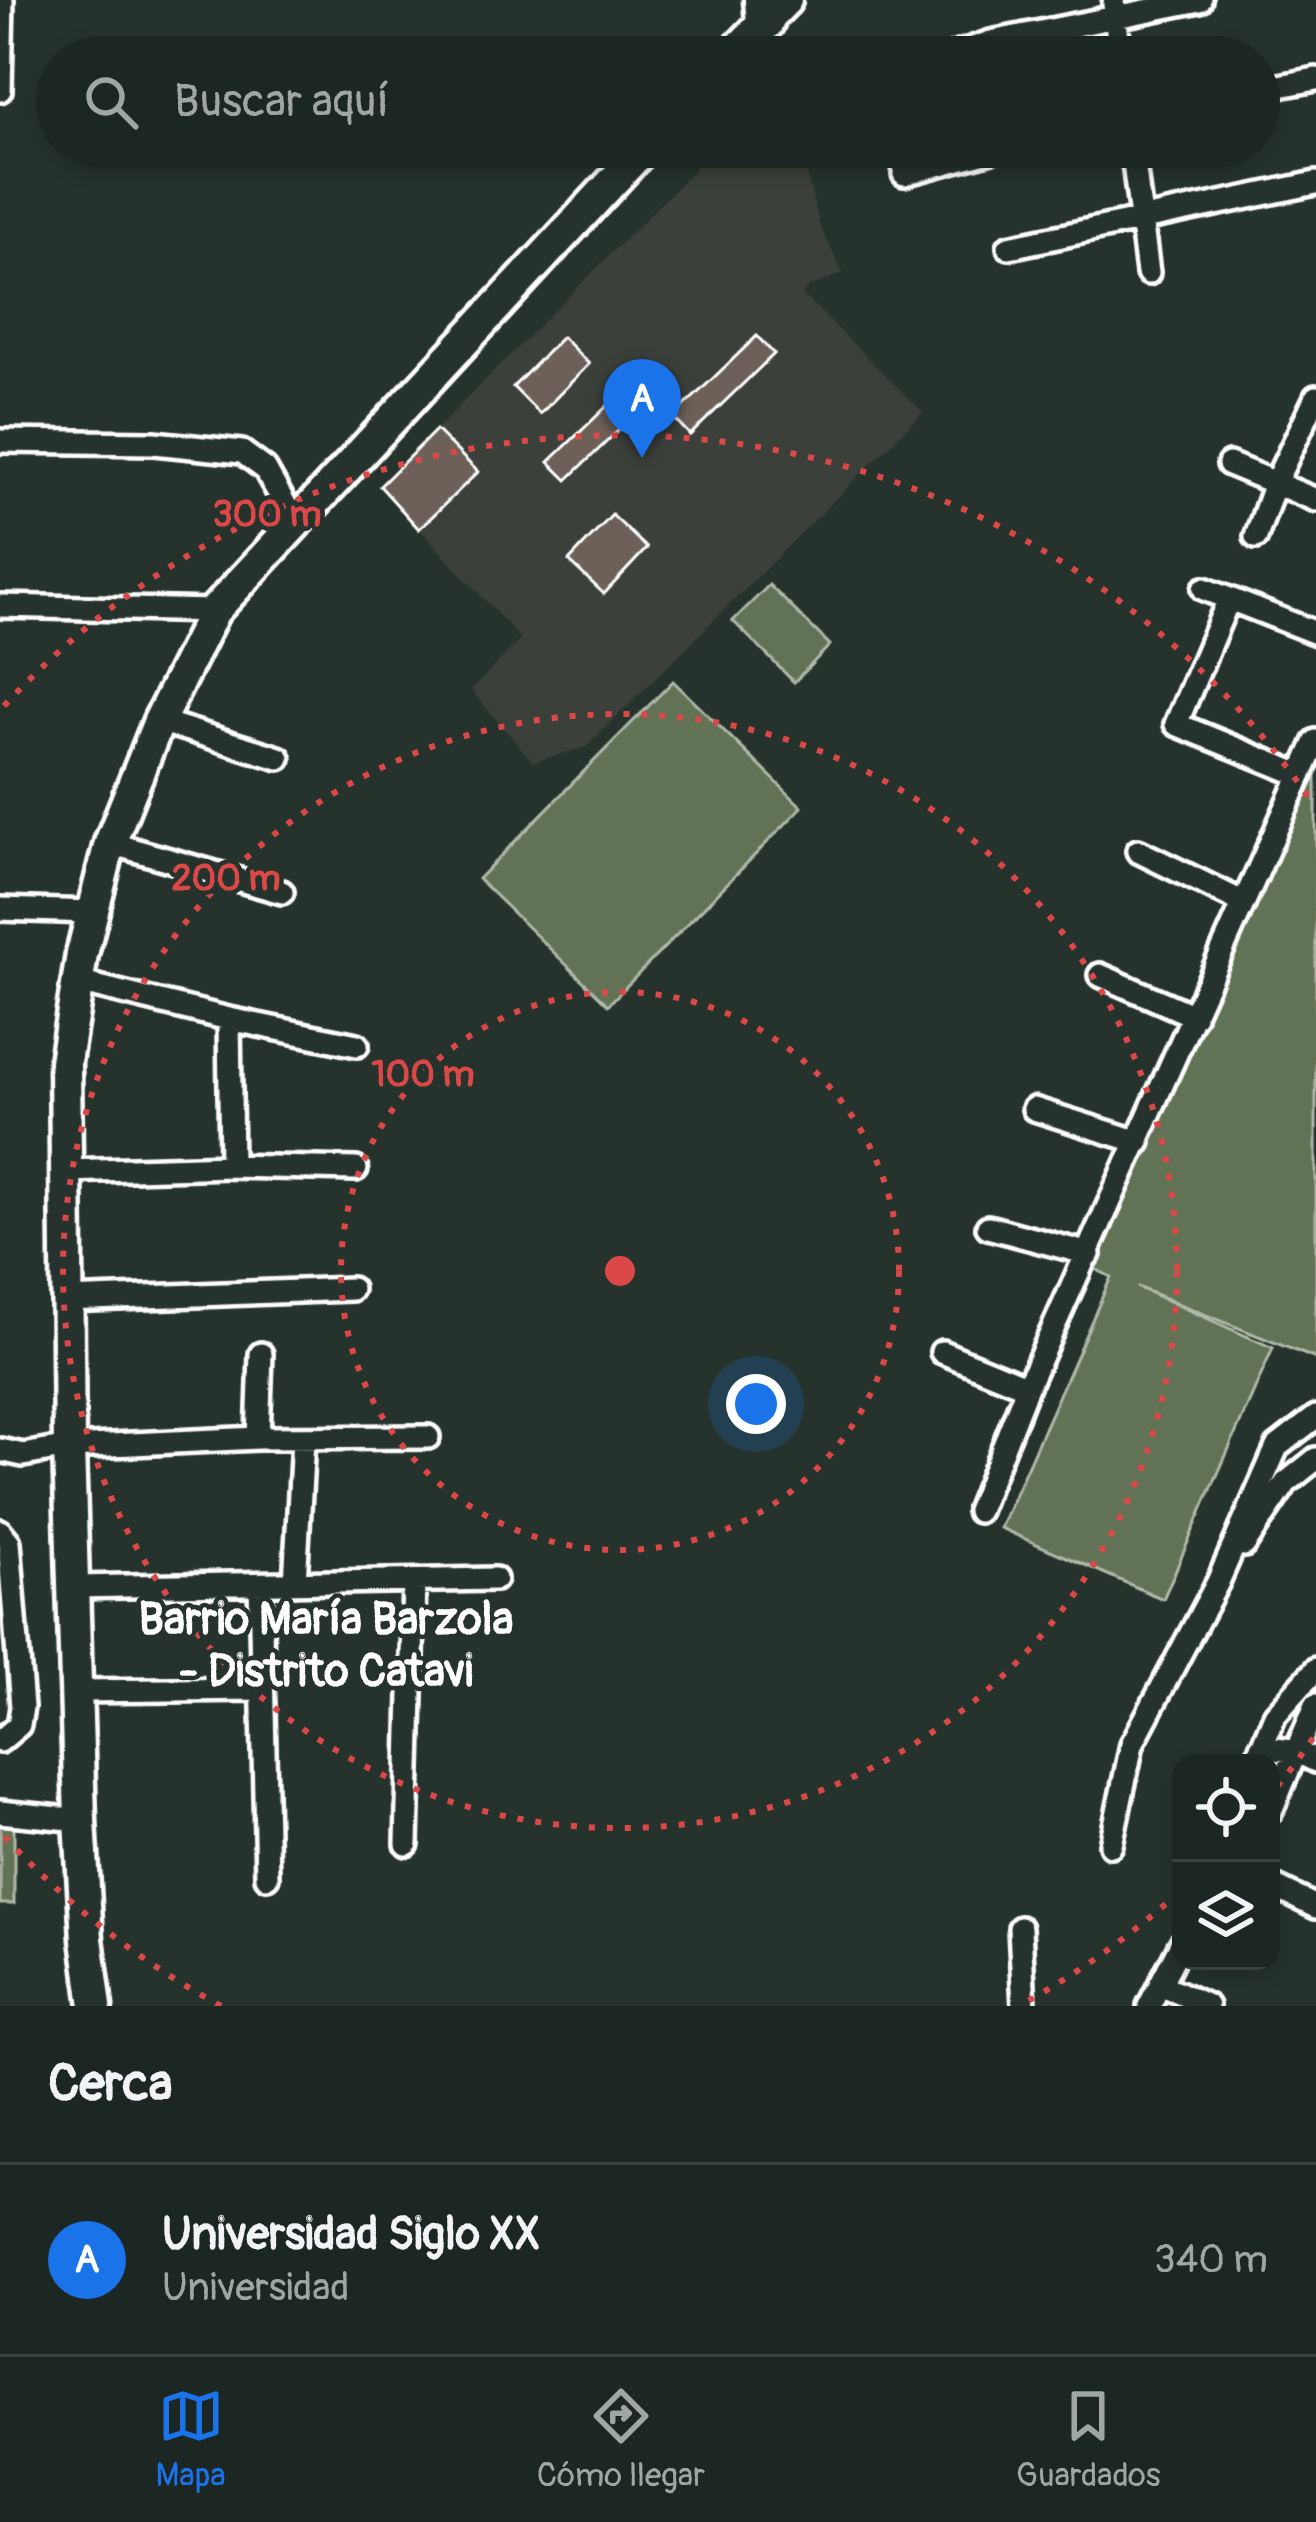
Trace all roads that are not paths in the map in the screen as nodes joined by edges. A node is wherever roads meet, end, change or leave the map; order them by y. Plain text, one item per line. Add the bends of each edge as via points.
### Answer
1 (1200, 0) edge
2 (3, 1) edge
3 (772, 7) edge
4 (1114, 7) edge
5 (748, 36) edge
6 (1012, 36) edge
7 (1316, 79) edge
8 (1280, 86) edge
9 (0, 90) edge
10 (625, 168) edge
11 (926, 168) edge
12 (1135, 168) edge
13 (904, 174) dead end
14 (1316, 183) edge
15 (1141, 219) junction
16 (1009, 247) dead end
17 (1148, 273) dead end
18 (1316, 397) edge
19 (0, 441) edge
20 (1229, 464) dead end
21 (1275, 483) junction
22 (1316, 500) edge
23 (295, 522) junction
24 (1256, 538) dead end
25 (1204, 589) dead end
26 (1228, 599) junction
27 (0, 606) edge
28 (214, 611) junction
29 (1316, 633) edge
30 (159, 721) junction
31 (1316, 741) edge
32 (279, 758) dead end
33 (1301, 775) junction
34 (110, 843) junction
35 (1138, 851) dead end
36 (283, 892) dead end
37 (1244, 903) junction
38 (0, 909) edge
39 (91, 911) junction
40 (1100, 975) dead end
41 (78, 982) junction
42 (1194, 1016) junction
43 (229, 1019) junction
44 (357, 1045) dead end
45 (1034, 1109) dead end
46 (1138, 1142) junction
47 (231, 1166) junction
48 (356, 1169) dead end
49 (65, 1171) junction
50 (988, 1227) dead end
51 (1089, 1254) junction
52 (351, 1289) dead end
53 (66, 1300) junction
54 (942, 1352) dead end
55 (261, 1354) dead end
56 (1027, 1387) junction
57 (1316, 1417) edge
58 (428, 1437) dead end
59 (258, 1438) junction
60 (303, 1439) junction
61 (69, 1447) junction
62 (0, 1450) edge
63 (1316, 1460) edge
64 (978, 1511) dead end
65 (0, 1531) edge
66 (496, 1580) dead end
67 (415, 1581) junction
68 (1218, 1582) junction
69 (296, 1583) junction
70 (260, 1584) junction
71 (75, 1587) junction
72 (1316, 1669) edge
73 (262, 1689) junction
74 (77, 1691) junction
75 (1316, 1705) edge
76 (0, 1741) edge
77 (1258, 1754) edge
78 (1307, 1757) edge
79 (1280, 1798) edge
80 (0, 1813) edge
81 (80, 1820) junction
82 (407, 1844) dead end
83 (1112, 1845) dead end
84 (267, 1877) dead end
85 (1280, 1890) edge
86 (1316, 1907) edge
87 (1020, 1928) dead end
88 (1172, 1961) edge
89 (1160, 1984) junction
90 (96, 2006) edge
91 (1024, 2006) edge
92 (1149, 2006) edge
93 (1207, 2006) edge

1 - 4 street
2 - 9 street
3 - 5 main road
4 - 6 street
7 - 8 street
10 - 23 main road
11 - 13 street
12 - 15 street
14 - 15 street
15 - 16 street
15 - 17 street
18 - 21 street
19 - 23 street via 242,452 265,469
20 - 21 street
21 - 22 street
21 - 24 street
23 - 28 main road
25 - 26 street
26 - 29 street
26 - 33 street via 1176,724
27 - 28 street
28 - 30 main road
30 - 32 street
30 - 34 main road
31 - 33 street
33 - 37 street
34 - 36 street
34 - 39 main road
35 - 37 street
37 - 42 street
38 - 39 street
39 - 41 main road
40 - 42 street
41 - 43 street
41 - 49 main road via 65,1062
42 - 46 street
43 - 44 street
43 - 47 street
45 - 46 street
46 - 51 street
47 - 48 street
47 - 49 street
49 - 53 main road
50 - 51 street
51 - 56 street
52 - 53 street
53 - 61 main road
54 - 56 street
55 - 59 street
56 - 64 street
57 - 68 street via 1277,1447
58 - 60 street
59 - 60 street
59 - 61 street
60 - 69 street
61 - 62 street
61 - 71 main road
63 - 68 street via 1286,1483
65 - 76 street via 8,1542 22,1708 19,1725
66 - 67 street
67 - 69 street
67 - 82 street
68 - 83 street via 1132,1744
69 - 70 street
70 - 71 street
70 - 73 street
71 - 74 main road
72 - 77 street via 1275,1714
73 - 74 street
73 - 84 street
74 - 81 main road
75 - 78 street
78 - 79 street
80 - 81 street
81 - 90 main road
85 - 86 street
87 - 91 street
88 - 89 street
89 - 92 street
89 - 93 street

